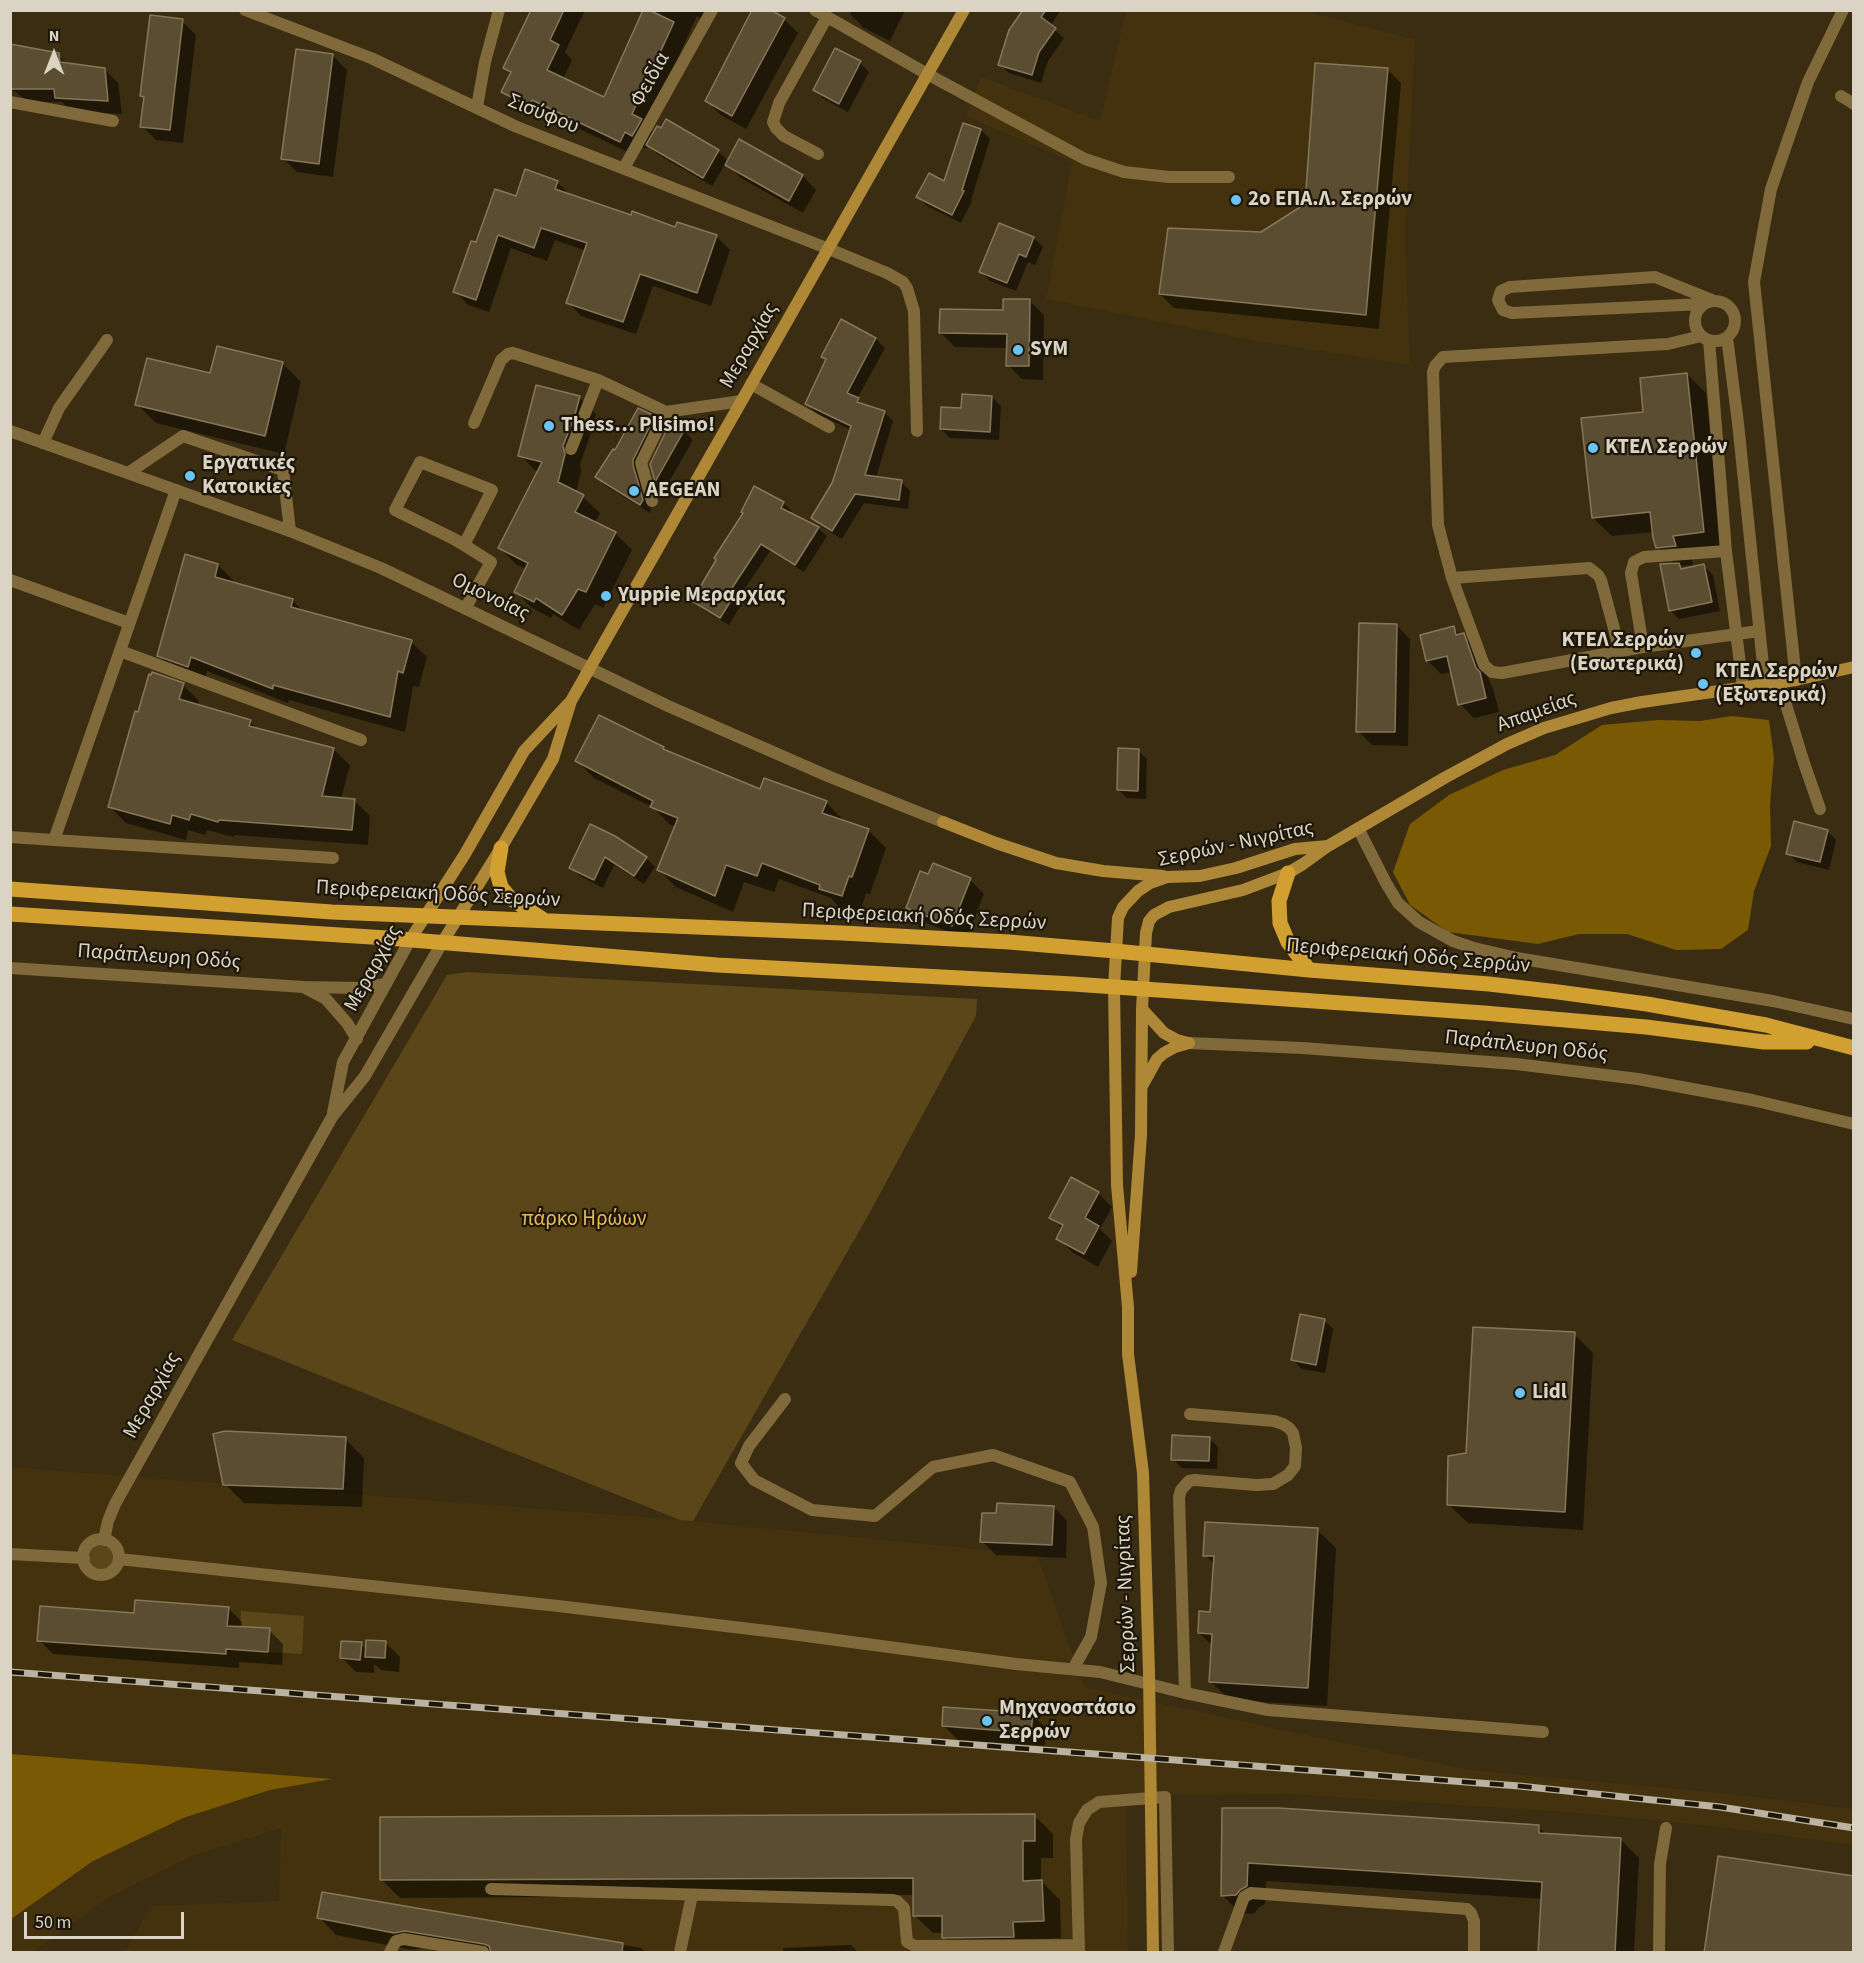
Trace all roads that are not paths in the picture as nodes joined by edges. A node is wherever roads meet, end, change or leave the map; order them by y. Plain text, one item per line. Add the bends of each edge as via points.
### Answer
1 (245, 10) edge
2 (499, 10) edge
3 (712, 10) edge
4 (815, 10) edge
5 (964, 10) edge
6 (1843, 10) edge
7 (827, 17) junction
8 (928, 75) junction
9 (1841, 96) dead end
10 (10, 102) edge
11 (1854, 104) edge
12 (477, 107) junction
13 (113, 121) dead end
14 (818, 154) dead end
15 (624, 168) junction
16 (1229, 177) dead end
17 (829, 249) junction
18 (1707, 302) junction
19 (1727, 337) junction
20 (1705, 338) junction
21 (107, 340) dead end
22 (598, 380) junction
23 (751, 384) junction
24 (741, 401) junction
25 (666, 412) junction
26 (474, 423) dead end
27 (829, 427) dead end
28 (10, 431) edge
29 (917, 431) dead end
30 (43, 443) junction
31 (571, 449) dead end
32 (128, 473) junction
33 (176, 490) junction
34 (652, 501) dead end
35 (290, 531) junction
36 (464, 545) junction
37 (1726, 551) junction
38 (1452, 578) junction
39 (10, 580) edge
40 (466, 607) junction
41 (129, 623) junction
42 (1759, 631) junction
43 (1736, 633) junction
44 (1642, 647) junction
45 (120, 651) junction
46 (1620, 651) junction
47 (1854, 667) edge
48 (589, 669) junction
49 (1796, 680) junction
50 (1779, 682) junction
51 (1765, 684) junction
52 (1743, 688) junction
53 (571, 701) junction
54 (361, 740) dead end
55 (1820, 809) dead end
56 (943, 822) joint
57 (1358, 828) junction
58 (10, 837) edge
59 (54, 840) junction
60 (1328, 846) junction
61 (501, 848) junction
62 (333, 858) dead end
63 (1288, 873) junction
64 (1167, 877) junction
65 (10, 889) edge
66 (10, 914) edge
67 (426, 916) junction
68 (458, 918) junction
69 (547, 922) junction
70 (410, 940) junction
71 (442, 943) junction
72 (1116, 951) junction
73 (1145, 954) junction
74 (10, 968) edge
75 (1310, 970) junction
76 (386, 984) junction
77 (304, 987) junction
78 (1114, 987) junction
79 (1143, 989) junction
80 (1142, 1009) junction
81 (1854, 1019) edge
82 (357, 1039) junction
83 (1828, 1042) junction
84 (1190, 1043) junction
85 (1854, 1048) edge
86 (1141, 1088) junction
87 (332, 1117) junction
88 (1854, 1124) edge
89 (1128, 1307) junction
90 (785, 1399) dead end
91 (1190, 1414) dead end
92 (104, 1540) junction
93 (10, 1554) edge
94 (84, 1558) junction
95 (119, 1560) junction
96 (1073, 1670) junction
97 (1185, 1693) junction
98 (1543, 1732) dead end
99 (1666, 1828) dead end
100 (491, 1889) dead end
101 (692, 1895) junction
102 (1079, 1949) edge
103 (390, 1953) edge
104 (483, 1953) edge
105 (680, 1953) edge
106 (1153, 1953) edge
107 (1168, 1953) edge
108 (1224, 1953) edge
109 (1474, 1953) edge
110 (1659, 1953) edge

1 - 12 street, Σισύφου via 371,58
2 - 12 street
3 - 15 street, Φειδία
4 - 7 street
5 - 8 main road, Μεραρχίας
6 - 49 street via 1808,82 1771,189 1754,282
7 - 8 street
7 - 14 street via 779,103 773,122 784,136
8 - 16 street via 1085,159 1124,172
8 - 17 main road, Μεραρχίας
9 - 11 street
10 - 13 street
12 - 15 street, Σισύφου via 517,127
15 - 17 street, Σισύφου
17 - 23 main road, Μεραρχίας
17 - 29 street, Σισύφου via 888,273 907,288 914,311
18 - 18 street via 1512,313 1503,310 1498,300 1501,291 1510,286 1655,277
18 - 19 street via 1725,303 1734,313 1735,326
18 - 20 street via 1699,308 1695,320
19 - 20 street via 1715,341
19 - 42 street
20 - 37 street
20 - 38 street via 1668,344 1449,356 1438,361 1433,372 1438,525
21 - 30 street via 59,408
22 - 25 street
22 - 26 street via 508,354 501,360
22 - 31 street
23 - 24 main road, Μεραρχίας
23 - 27 street
24 - 25 street
24 - 48 main road, Μεραρχίας
25 - 34 street via 641,462
28 - 30 street, Ομονοίας
30 - 32 street, Ομονοίας
32 - 33 street, Ομονοίας
32 - 35 street via 183,436 284,470
33 - 35 street, Ομονοίας
33 - 41 street
35 - 40 street, Ομονοίας
36 - 36 street via 395,510 420,462 492,490
36 - 40 street via 491,562
37 - 43 street
37 - 44 street via 1644,557 1634,562 1631,573
38 - 46 street via 1589,568 1601,580
38 - 46 street via 1485,664 1492,672
39 - 41 street
40 - 48 street, Ομονοίας
41 - 45 street
42 - 43 street
42 - 51 street
43 - 44 street
43 - 52 street
44 - 46 street
45 - 54 street
45 - 59 street
47 - 49 main road, Απαμείας
48 - 53 main road, Μεραρχίας
48 - 56 street, Ομονοίας via 706,723
49 - 50 main road, Απαμείας
50 - 51 main road, Απαμείας
50 - 55 street
51 - 52 main road, Απαμείας
52 - 57 main road, Απαμείας via 1611,708 1544,728 1478,758
53 - 61 main road, Μεραρχίας via 553,759
53 - 67 main road, Μεραρχίας via 524,751
56 - 64 main road via 1056,863
57 - 60 main road, Απαμείας
57 - 81 street via 1398,903 1419,922 1453,941 1517,958 1773,1001
58 - 59 street
59 - 62 street
60 - 63 main road, Σερρών - Νιγρίτας
60 - 64 main road, Σερρών - Νιγρίτας via 1295,849 1200,876
61 - 68 main road, Μεραρχίας
61 - 69 main road via 497,872 501,887 510,898
63 - 73 main road, Σερρών - Νιγρίτας via 1243,890 1161,911 1149,921
63 - 75 main road via 1280,901 1280,923 1288,942
64 - 72 main road, Σερρών - Νιγρίτας via 1138,891 1123,907 1118,918
65 - 67 main road, Περιφερειακή Οδός Σερρών
66 - 70 main road, Περιφερειακή Οδός Σερρών
67 - 68 main road, Περιφερειακή Οδός Σερρών
67 - 70 main road, Μεραρχίας
68 - 69 main road, Περιφερειακή Οδός Σερρών
68 - 71 main road, Μεραρχίας
69 - 72 main road, Περιφερειακή Οδός Σερρών via 854,934
70 - 71 main road, Περιφερειακή Οδός Σερρών
70 - 76 street, Μεραρχίας
71 - 78 main road, Περιφερειακή Οδός Σερρών via 717,965
71 - 87 street, Μεραρχίας via 365,1076
72 - 73 main road, Περιφερειακή Οδός Σερρών
72 - 78 main road, Σερρών - Νιγρίτας
73 - 75 main road, Περιφερειακή Οδός Σερρών
73 - 79 main road, Σερρών - Νιγρίτας
74 - 77 street, Παράπλευρη Οδός
75 - 83 main road, Περιφερειακή Οδός Σερρών via 1489,984 1647,1004 1766,1025
76 - 77 street, Παράπλευρη Οδός via 361,988
76 - 82 street, Μεραρχίας
77 - 82 street via 326,999
78 - 79 main road, Περιφερειακή Οδός Σερρών
78 - 89 main road, Σερρών - Νιγρίτας via 1117,1185
79 - 80 main road, Σερρών - Νιγρίτας
79 - 83 main road, Περιφερειακή Οδός Σερρών via 1484,1013 1764,1042
80 - 84 main road via 1164,1033
80 - 86 main road, Σερρών - Νιγρίτας
82 - 87 street, Μεραρχίας via 344,1062
83 - 85 main road, Περιφερειακή Οδός Σερρών
84 - 86 main road via 1157,1059
84 - 88 street, Παράπλευρη Οδός via 1560,1069 1752,1100
86 - 89 main road, Σερρών - Νιγρίτας via 1140,1156
87 - 92 street, Μεραρχίας via 115,1504
89 - 106 main road, Σερρών - Νιγρίτας via 1128,1354 1143,1473
90 - 96 street via 749,1446 741,1463 753,1480 812,1509 875,1516 933,1467 993,1455 1070,1482 1093,1527 1101,1583 1091,1637
91 - 97 street via 1274,1421 1289,1428 1296,1448 1294,1466 1273,1484 1195,1480 1184,1484 1181,1490
92 - 94 street via 92,1542
92 - 95 street via 114,1545
93 - 94 street
94 - 95 street via 87,1568 103,1575 114,1570
95 - 96 street via 558,1606
96 - 97 street via 1100,1672
97 - 98 street via 1268,1710
99 - 110 street via 1660,1864
100 - 101 street
101 - 102 street via 893,1900 904,1908 907,1942 915,1946
101 - 105 street
102 - 107 street via 1079,1823 1087,1810 1099,1802 1165,1797
103 - 104 street via 396,1941 404,1939
108 - 109 street via 1244,1897 1251,1893 1467,1909 1474,1922

